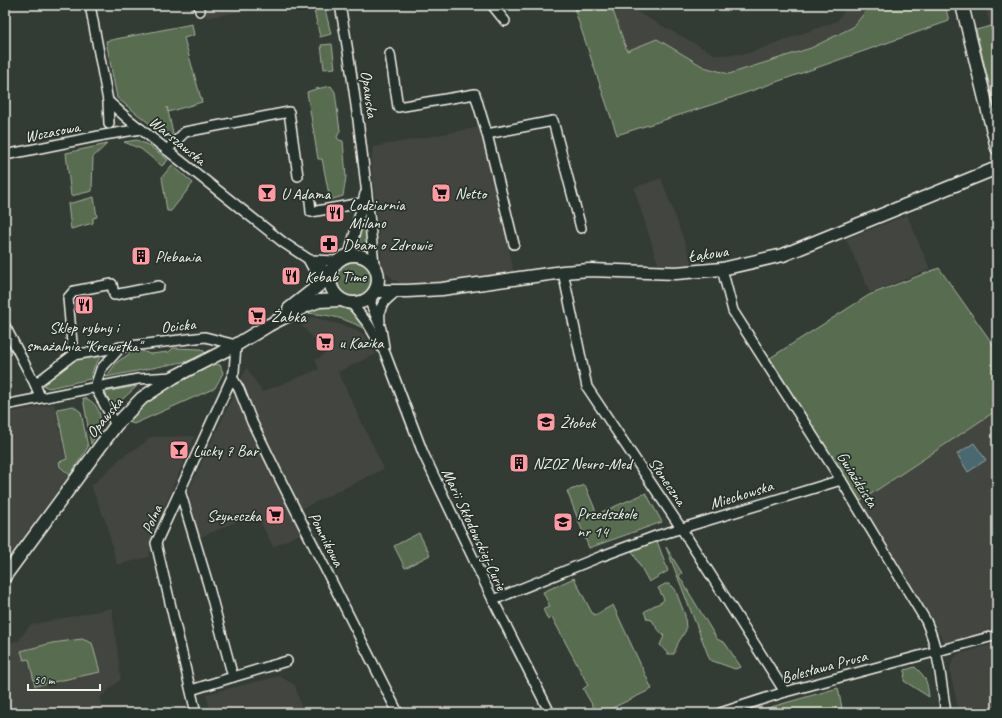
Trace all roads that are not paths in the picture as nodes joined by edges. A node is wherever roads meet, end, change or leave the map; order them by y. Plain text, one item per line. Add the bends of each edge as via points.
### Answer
1 (90, 5) edge
2 (340, 5) edge
3 (492, 5) edge
4 (962, 5) edge
5 (505, 21) dead end
6 (390, 54) dead end
7 (108, 100) junction
8 (120, 112) junction
9 (128, 119) junction
10 (109, 124) junction
11 (141, 129) junction
12 (118, 133) junction
13 (487, 134) junction
14 (104, 135) junction
15 (997, 148) edge
16 (167, 150) junction
17 (5, 155) edge
18 (997, 168) edge
19 (298, 176) dead end
20 (310, 201) dead end
21 (365, 202) junction
22 (581, 228) dead end
23 (514, 244) dead end
24 (349, 255) junction
25 (309, 260) junction
26 (338, 261) junction
27 (722, 269) junction
28 (377, 271) junction
29 (563, 272) junction
30 (330, 276) junction
31 (159, 286) dead end
32 (318, 286) junction
33 (402, 291) junction
34 (374, 294) junction
35 (347, 302) junction
36 (269, 325) junction
37 (5, 326) edge
38 (381, 329) junction
39 (236, 345) junction
40 (122, 346) junction
41 (384, 352) junction
42 (73, 356) junction
43 (174, 377) junction
44 (232, 377) junction
45 (35, 384) junction
46 (95, 387) junction
47 (40, 397) junction
48 (5, 405) edge
49 (116, 425) junction
50 (841, 480) junction
51 (180, 491) junction
52 (681, 528) junction
53 (5, 576) edge
54 (493, 600) junction
55 (997, 635) edge
56 (937, 652) junction
57 (287, 660) dead end
58 (233, 677) junction
59 (191, 690) junction
60 (785, 692) junction
61 (196, 713) edge
62 (398, 713) edge
63 (550, 713) edge
64 (720, 713) edge
65 (946, 713) edge

1 - 7 street
2 - 21 street, Opawska via 366,187
3 - 5 street
4 - 15 main road
6 - 13 street via 398,107 475,94
7 - 8 street, Warszawska
7 - 10 street, Wczasowa
8 - 9 street, Warszawska
8 - 10 street, Wczasowa
9 - 11 street, Warszawska
9 - 12 street
10 - 14 street, Wczasowa
11 - 12 street, Wczasowa
11 - 16 street, Warszawska
12 - 14 street, Wczasowa
13 - 22 street via 553,121
13 - 23 street
14 - 17 street, Wczasowa
16 - 19 street via 185,132 289,112
16 - 25 street, Warszawska
18 - 27 main road, Łąkowa via 783,255
20 - 21 street via 311,212
21 - 24 street, Opawska
21 - 28 street, Opawska
24 - 26 main road
24 - 28 main road via 363,256 370,260
25 - 26 street
25 - 30 street, Warszawska
25 - 32 street, Warszawska via 318,278
26 - 30 main road
27 - 29 main road, Łąkowa via 676,273 590,270
27 - 50 street, Gwiaździsta via 733,311
28 - 33 main road
28 - 34 main road via 378,286
29 - 33 main road, Łąkowa via 442,289
29 - 52 street, Słoneczna via 587,387
30 - 32 main road, Opawska
30 - 35 main road via 333,291
31 - 42 street via 114,295 112,284 74,291 68,298
32 - 36 main road, Opawska
33 - 34 main road, Łąkowa
33 - 38 street, Marii Skłodowskiej-Curie via 381,306
34 - 35 main road via 364,302
34 - 38 street, Marii Skłodowskiej-Curie via 371,304
35 - 36 main road, Opawska via 319,301
35 - 41 street, Marii Skłodowskiej-Curie via 368,324
36 - 39 main road, Opawska
37 - 45 street
38 - 41 street, Marii Skłodowskiej-Curie
39 - 40 street, Ocicka via 205,337
39 - 43 main road, Opawska
39 - 44 street, Polna
40 - 42 street, Ocicka
40 - 46 street via 101,369
41 - 54 street, Marii Skłodowskiej-Curie via 423,453
42 - 45 street, Ocicka
43 - 46 street via 138,379
43 - 49 main road, Opawska via 142,398
44 - 51 street, Polna
44 - 62 street, Pomnikowa via 277,474
45 - 47 street
46 - 47 street
46 - 49 street
47 - 48 street
49 - 53 main road, Opawska
50 - 52 street, Miechowska
50 - 56 street, Gwiaździsta via 926,621
51 - 58 street
51 - 59 street, Polna via 156,543
52 - 54 street, Miechowska via 602,556
52 - 60 street, Słoneczna
54 - 63 street, Marii Skłodowskiej-Curie
55 - 56 street, Bolesława Prusa
56 - 60 street, Bolesława Prusa
56 - 65 street, Gwiaździsta
57 - 58 street
58 - 59 street
59 - 61 street, Polna
60 - 64 street, Bolesława Prusa

